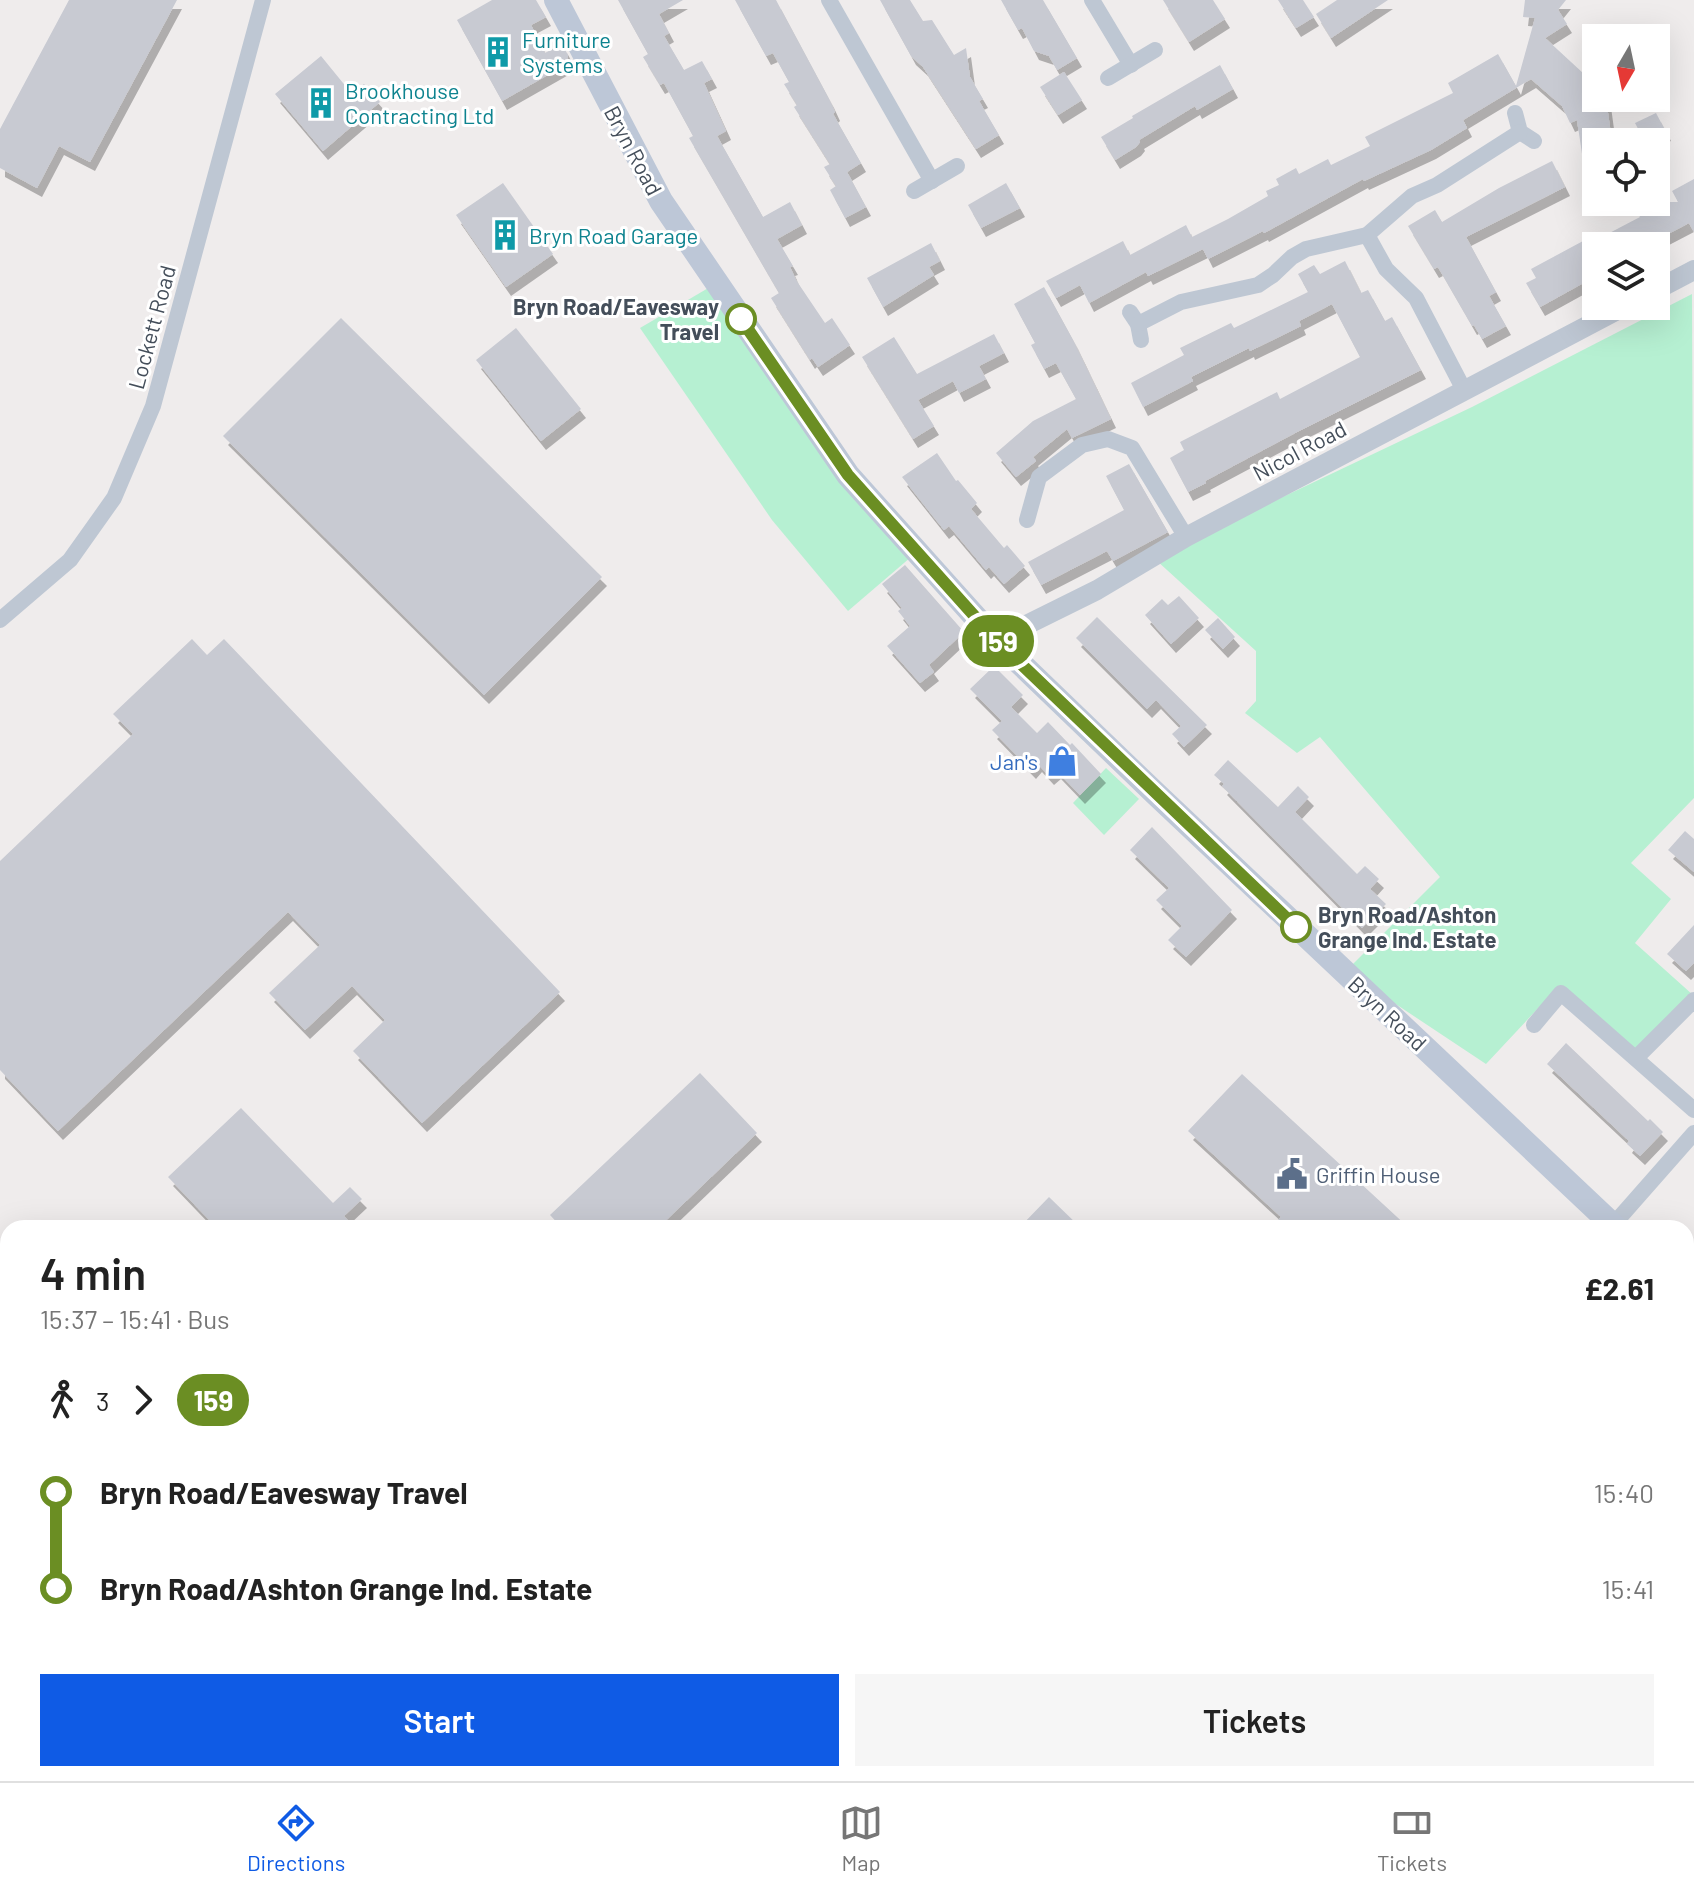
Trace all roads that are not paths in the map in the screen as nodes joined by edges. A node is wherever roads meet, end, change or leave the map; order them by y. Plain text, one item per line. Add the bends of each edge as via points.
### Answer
1 (263, 0) edge
2 (556, 0) edge
3 (829, 0) edge
4 (1092, 0) edge
5 (1155, 50) dead end
6 (1131, 65) junction
7 (1108, 78) dead end
8 (1515, 113) dead end
9 (957, 166) dead end
10 (932, 181) junction
11 (914, 191) dead end
12 (1367, 235) junction
13 (1694, 270) edge
14 (1670, 283) edge
15 (1598, 320) edge
16 (1136, 325) dead end
17 (1464, 390) junction
18 (1027, 520) dead end
19 (1186, 537) junction
20 (0, 620) edge
21 (996, 640) junction
22 (1694, 1000) edge
23 (1534, 1025) dead end
24 (1636, 1058) junction
25 (1694, 1110) edge
26 (1694, 1133) edge
27 (1608, 1220) edge
28 (1621, 1220) edge

1 - 20 street, Lockett Road via 153,406 131,459 114,498 70,560
2 - 21 main road, Bryn Road via 661,201 839,462
3 - 10 street
4 - 6 street
5 - 6 street
6 - 7 street
8 - 12 street via 1527,136 1412,196
9 - 10 street
10 - 11 street
12 - 16 street via 1306,249 1258,285 1181,302
12 - 17 street via 1386,269 1416,298
13 - 14 street
15 - 17 street, Nicol Road
17 - 19 street, Nicol Road
18 - 19 street via 1039,477 1082,445 1108,439 1132,448
19 - 21 street, Nicol Road via 1097,590
21 - 27 main road, Bryn Road
22 - 24 street
23 - 24 street via 1561,993
24 - 25 street
26 - 28 street

